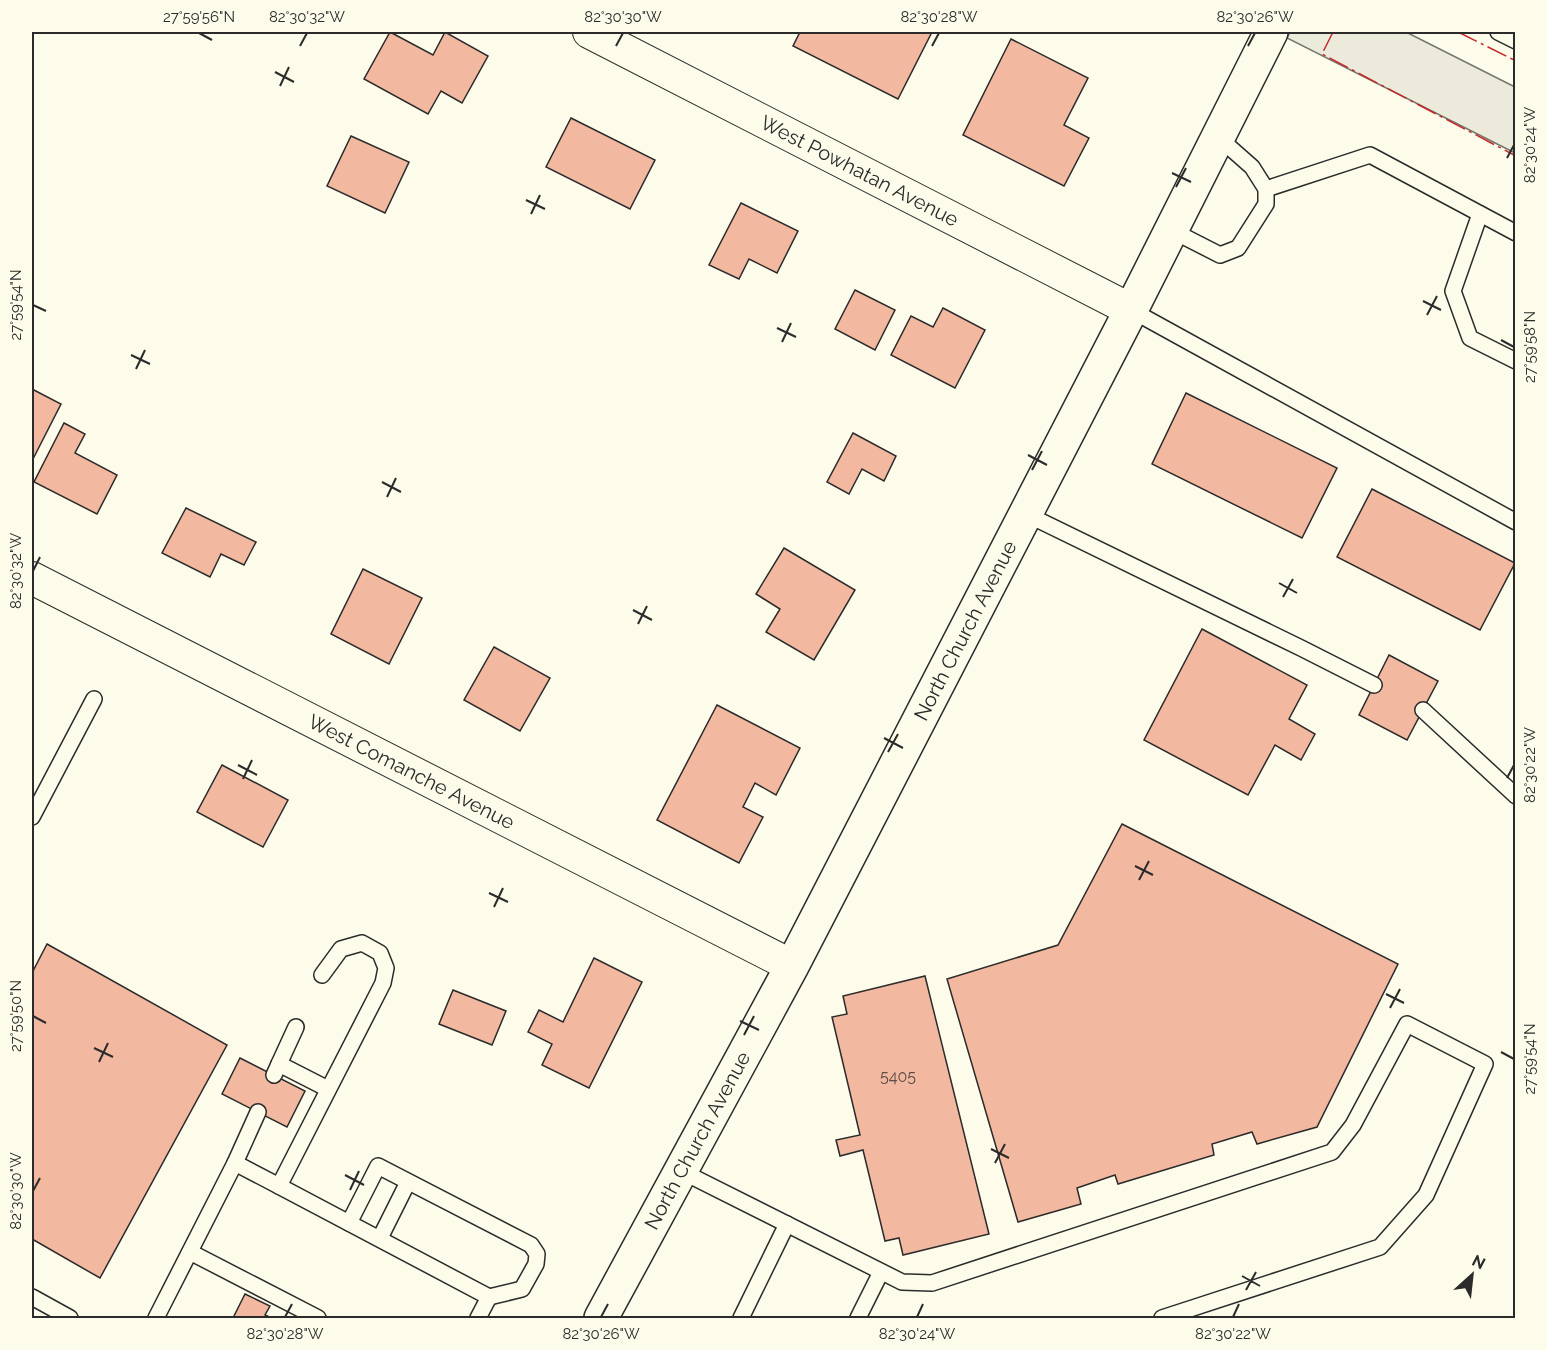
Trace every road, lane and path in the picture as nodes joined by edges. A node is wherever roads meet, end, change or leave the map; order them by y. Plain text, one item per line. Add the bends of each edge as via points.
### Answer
1 (589, 32) edge
2 (1271, 32) edge
3 (1498, 32) edge
4 (1515, 41) edge
5 (1218, 136) junction
6 (1266, 189) junction
7 (1480, 214) junction
8 (1171, 230) junction
9 (1515, 233) edge
10 (1131, 310) junction
11 (1515, 361) edge
12 (1026, 514) junction
13 (1515, 522) edge
14 (32, 578) edge
15 (1374, 685) dead end
16 (94, 699) dead end
17 (1423, 711) dead end
18 (1515, 796) edge
19 (32, 818) edge
20 (792, 966) junction
21 (322, 975) dead end
22 (296, 1028) dead end
23 (328, 1089) junction
24 (258, 1112) dead end
25 (235, 1163) junction
26 (681, 1171) junction
27 (408, 1182) junction
28 (279, 1186) junction
29 (349, 1223) junction
30 (787, 1224) junction
31 (380, 1238) junction
32 (190, 1252) junction
33 (881, 1272) junction
34 (32, 1297) edge
35 (489, 1297) junction
36 (70, 1318) edge
37 (156, 1318) edge
38 (318, 1318) edge
39 (478, 1318) edge
40 (601, 1318) edge
41 (741, 1318) edge
42 (858, 1318) edge
43 (1162, 1318) edge

1 - 10 street, West Powhatan Avenue
2 - 5 street, North Church Avenue
3 - 4 lane
5 - 6 lane via 1252,167
5 - 8 street, North Church Avenue
6 - 7 lane via 1370,155
6 - 8 lane via 1266,204 1238,248 1220,255
7 - 9 lane
7 - 11 lane via 1453,291 1470,338
8 - 10 street, North Church Avenue
10 - 12 street, North Church Avenue
10 - 13 lane
12 - 15 lane
12 - 20 street, North Church Avenue
14 - 20 street, West Comanche Avenue
16 - 19 lane
17 - 18 lane
20 - 26 street, North Church Avenue
21 - 23 lane via 341,949 362,944 380,953 386,968 383,983
22 - 23 lane via 277,1069
23 - 28 lane
24 - 25 lane
25 - 28 lane
25 - 32 lane
26 - 30 lane
26 - 40 street, North Church Avenue
27 - 29 lane via 378,1166
27 - 31 lane
27 - 35 lane via 531,1245 537,1254 536,1264 522,1289
28 - 29 lane
29 - 31 lane
30 - 33 lane
30 - 41 lane
31 - 35 lane
32 - 37 lane
32 - 38 lane
33 - 42 lane
33 - 43 lane via 902,1282 933,1283 1332,1152 1353,1125 1407,1024 1485,1064 1426,1195 1380,1247
34 - 36 lane
35 - 39 lane

